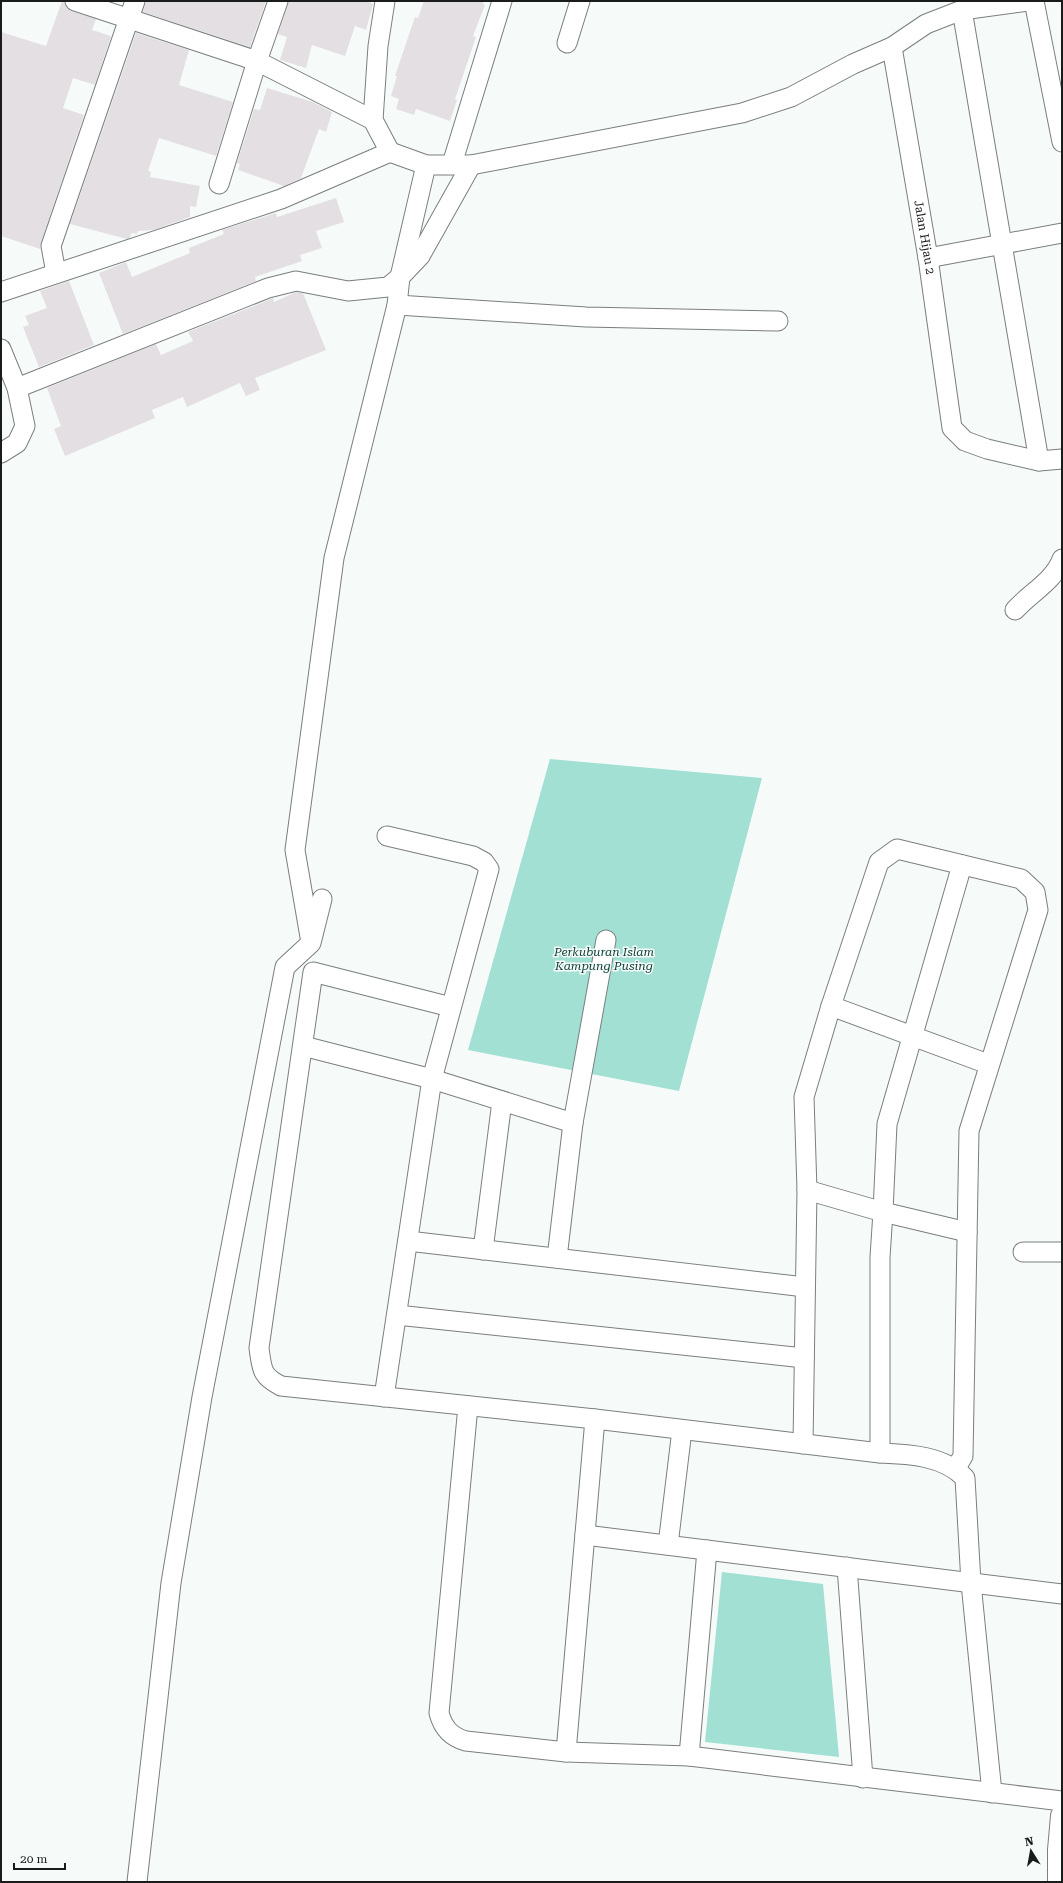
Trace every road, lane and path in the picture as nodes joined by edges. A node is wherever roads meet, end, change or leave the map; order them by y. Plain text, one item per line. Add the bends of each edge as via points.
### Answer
1 (75, 1) edge
2 (135, 1) edge
3 (278, 1) edge
4 (385, 1) edge
5 (502, 1) edge
6 (580, 1) edge
7 (1028, 1) edge
8 (1034, 1) edge
9 (962, 10) junction
10 (129, 19) junction
11 (567, 43) dead end
12 (892, 47) junction
13 (257, 61) junction
14 (373, 120) junction
15 (1062, 142) edge
16 (390, 152) junction
17 (452, 164) junction
18 (426, 165) junction
19 (471, 165) junction
20 (219, 184) dead end
21 (1062, 233) edge
22 (1002, 243) junction
23 (928, 258) junction
24 (56, 273) junction
25 (400, 277) junction
26 (1, 292) edge
27 (397, 305) junction
28 (778, 321) dead end
29 (1, 349) edge
30 (17, 388) junction
31 (1, 453) edge
32 (1062, 459) edge
33 (1039, 461) junction
34 (1062, 559) edge
35 (1014, 610) dead end
36 (388, 836) dead end
37 (962, 865) junction
38 (322, 899) dead end
39 (606, 940) dead end
40 (311, 943) junction
41 (313, 972) junction
42 (831, 1006) junction
43 (451, 1007) junction
44 (913, 1035) junction
45 (303, 1046) junction
46 (988, 1064) junction
47 (432, 1079) junction
48 (502, 1101) junction
49 (573, 1123) junction
50 (806, 1198) junction
51 (883, 1212) junction
52 (967, 1232) junction
53 (408, 1241) junction
54 (483, 1250) junction
55 (1024, 1252) dead end
56 (1062, 1252) edge
57 (557, 1258) junction
58 (805, 1287) junction
59 (397, 1315) junction
60 (804, 1358) junction
61 (384, 1397) junction
62 (468, 1406) junction
63 (595, 1419) junction
64 (682, 1430) junction
65 (803, 1444) junction
66 (880, 1453) junction
67 (956, 1468) junction
68 (585, 1535) junction
69 (668, 1545) junction
70 (707, 1550) junction
71 (847, 1567) junction
72 (971, 1583) junction
73 (1062, 1594) edge
74 (566, 1752) junction
75 (689, 1756) junction
76 (863, 1778) junction
77 (992, 1793) junction
78 (1062, 1801) edge
79 (1062, 1816) edge
80 (137, 1882) edge
81 (1059, 1882) edge

1 - 10 street
2 - 10 street
3 - 13 street
4 - 14 street via 378,46
5 - 17 street
6 - 11 street
7 - 9 street
8 - 15 street
9 - 12 street via 926,24
9 - 22 street
10 - 13 street
10 - 24 street via 51,246
12 - 19 street via 853,64 791,97 742,113
12 - 23 street, Jalan Hijau 2
13 - 14 street
13 - 20 street
14 - 16 street
16 - 18 street
16 - 24 street via 281,199
17 - 18 street
17 - 19 street
18 - 25 street
19 - 25 street via 420,256
21 - 22 street
22 - 23 street
22 - 33 street
23 - 33 street, Jalan Hijau 2 via 952,428 965,441
24 - 26 street
25 - 27 street
25 - 30 street via 388,286 348,292 296,280 268,288
27 - 28 street via 586,317
27 - 40 street via 334,558 295,850
29 - 30 street
30 - 31 street via 25,426 17,443
32 - 33 street
34 - 35 street via 1048,581
36 - 43 street via 473,856 484,862 489,869
37 - 42 street via 897,849 879,862
37 - 44 street
37 - 46 street via 1021,879 1035,892 1038,910
38 - 40 street
39 - 49 street
40 - 41 street
40 - 80 street via 285,967 202,1397 171,1583
41 - 43 street
41 - 45 street
42 - 44 street
42 - 50 street via 804,1097
43 - 47 street
44 - 46 street
44 - 51 street via 887,1124
45 - 47 street
45 - 61 street via 258,1348 262,1371 270,1380 281,1386
46 - 52 street via 969,1131
47 - 48 street
47 - 53 street
48 - 49 street
48 - 54 street
49 - 57 street
50 - 51 street
50 - 58 street
51 - 52 street
51 - 66 street via 880,1257
52 - 67 street via 963,1456
53 - 54 street
53 - 59 street
54 - 57 street
55 - 56 street
57 - 58 street
58 - 60 street
59 - 60 street
59 - 61 street
60 - 65 street
61 - 62 street
62 - 63 street
62 - 74 street via 439,1713 442,1723 456,1738
63 - 64 street
63 - 68 street
64 - 65 street
64 - 69 street
65 - 66 street
66 - 67 street via 934,1459
67 - 72 street via 966,1478
68 - 69 street
68 - 74 street
69 - 70 street
70 - 71 street
70 - 75 street
71 - 72 street
71 - 76 street
72 - 73 street
72 - 77 street
74 - 75 street
75 - 76 street
76 - 77 street
77 - 78 street
79 - 81 main road

